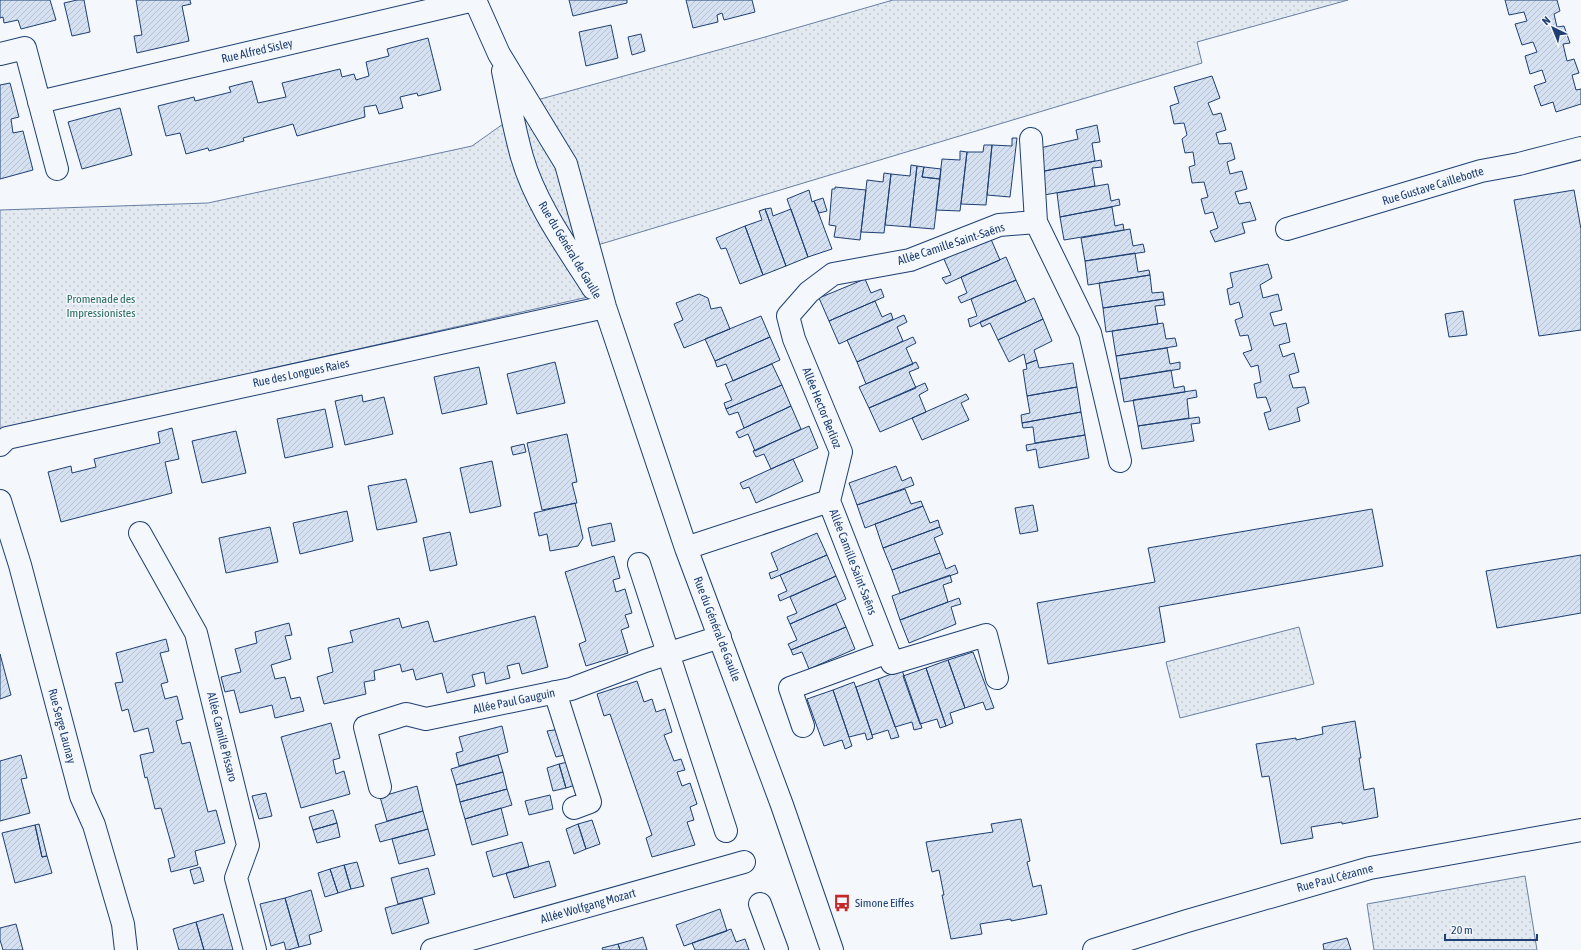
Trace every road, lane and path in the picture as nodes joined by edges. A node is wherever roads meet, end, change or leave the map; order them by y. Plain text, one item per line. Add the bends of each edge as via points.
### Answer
1 (474, 0) edge
2 (0, 54) edge
3 (499, 54) junction
4 (39, 102) junction
5 (1031, 139) dead end
6 (1581, 148) edge
7 (57, 169) dead end
8 (1036, 222) junction
9 (1287, 229) dead end
10 (604, 307) junction
11 (788, 316) joint
12 (0, 445) edge
13 (1120, 461) dead end
14 (0, 501) edge
15 (829, 501) junction
16 (140, 533) dead end
17 (686, 548) junction
18 (639, 564) dead end
19 (720, 637) junction
20 (888, 652) junction
21 (668, 654) junction
22 (997, 678) dead end
23 (555, 692) junction
24 (803, 726) dead end
25 (380, 787) dead end
26 (574, 808) dead end
27 (1581, 830) edge
28 (726, 831) dead end
29 (744, 862) dead end
30 (760, 904) dead end
31 (126, 950) edge
32 (255, 950) edge
33 (432, 950) edge
34 (777, 950) edge
35 (832, 950) edge
36 (1094, 950) edge

1 - 3 street, Rue du Général de Gaulle
1 - 4 street, Rue Alfred Sisley
2 - 4 street via 25,48
3 - 10 street, Rue du Général de Gaulle via 566,164
3 - 10 street, Rue du Général de Gaulle via 522,158 544,210
4 - 7 street
5 - 8 street
6 - 9 street, Rue Gustave Caillebotte via 1481,171
8 - 11 street, Allée Camille Saint-Saëns via 999,225 910,260 833,274 809,292
8 - 13 street via 1090,333
10 - 12 street, Rue des Longues Raies via 6,438
10 - 17 street, Rue du Général de Gaulle
11 - 15 street, Allée Hector Berlioz via 794,339 841,452
14 - 31 street, Rue Serge Launay via 20,565 81,796 94,825 123,924
15 - 17 street, Allée Camille Saint-Saëns
15 - 20 street, Allée Camille Saint-Saëns
16 - 32 street, Allée Camille Pissaro via 196,633 248,845 236,878
17 - 19 street, Rue du Général de Gaulle
18 - 21 street
19 - 21 street, Allée Paul Gauguin
19 - 35 street, Rue du Général de Gaulle
20 - 22 street via 892,663 986,635
20 - 24 street via 790,688
21 - 23 street, Allée Paul Gauguin via 645,660 571,689
21 - 28 street
23 - 25 street, Allée Paul Gauguin via 426,719 406,714 364,727
23 - 26 street via 590,802
27 - 36 street, Rue Paul Cézanne via 1370,868
29 - 33 street, Allée Wolfgang Mozart
30 - 34 street

